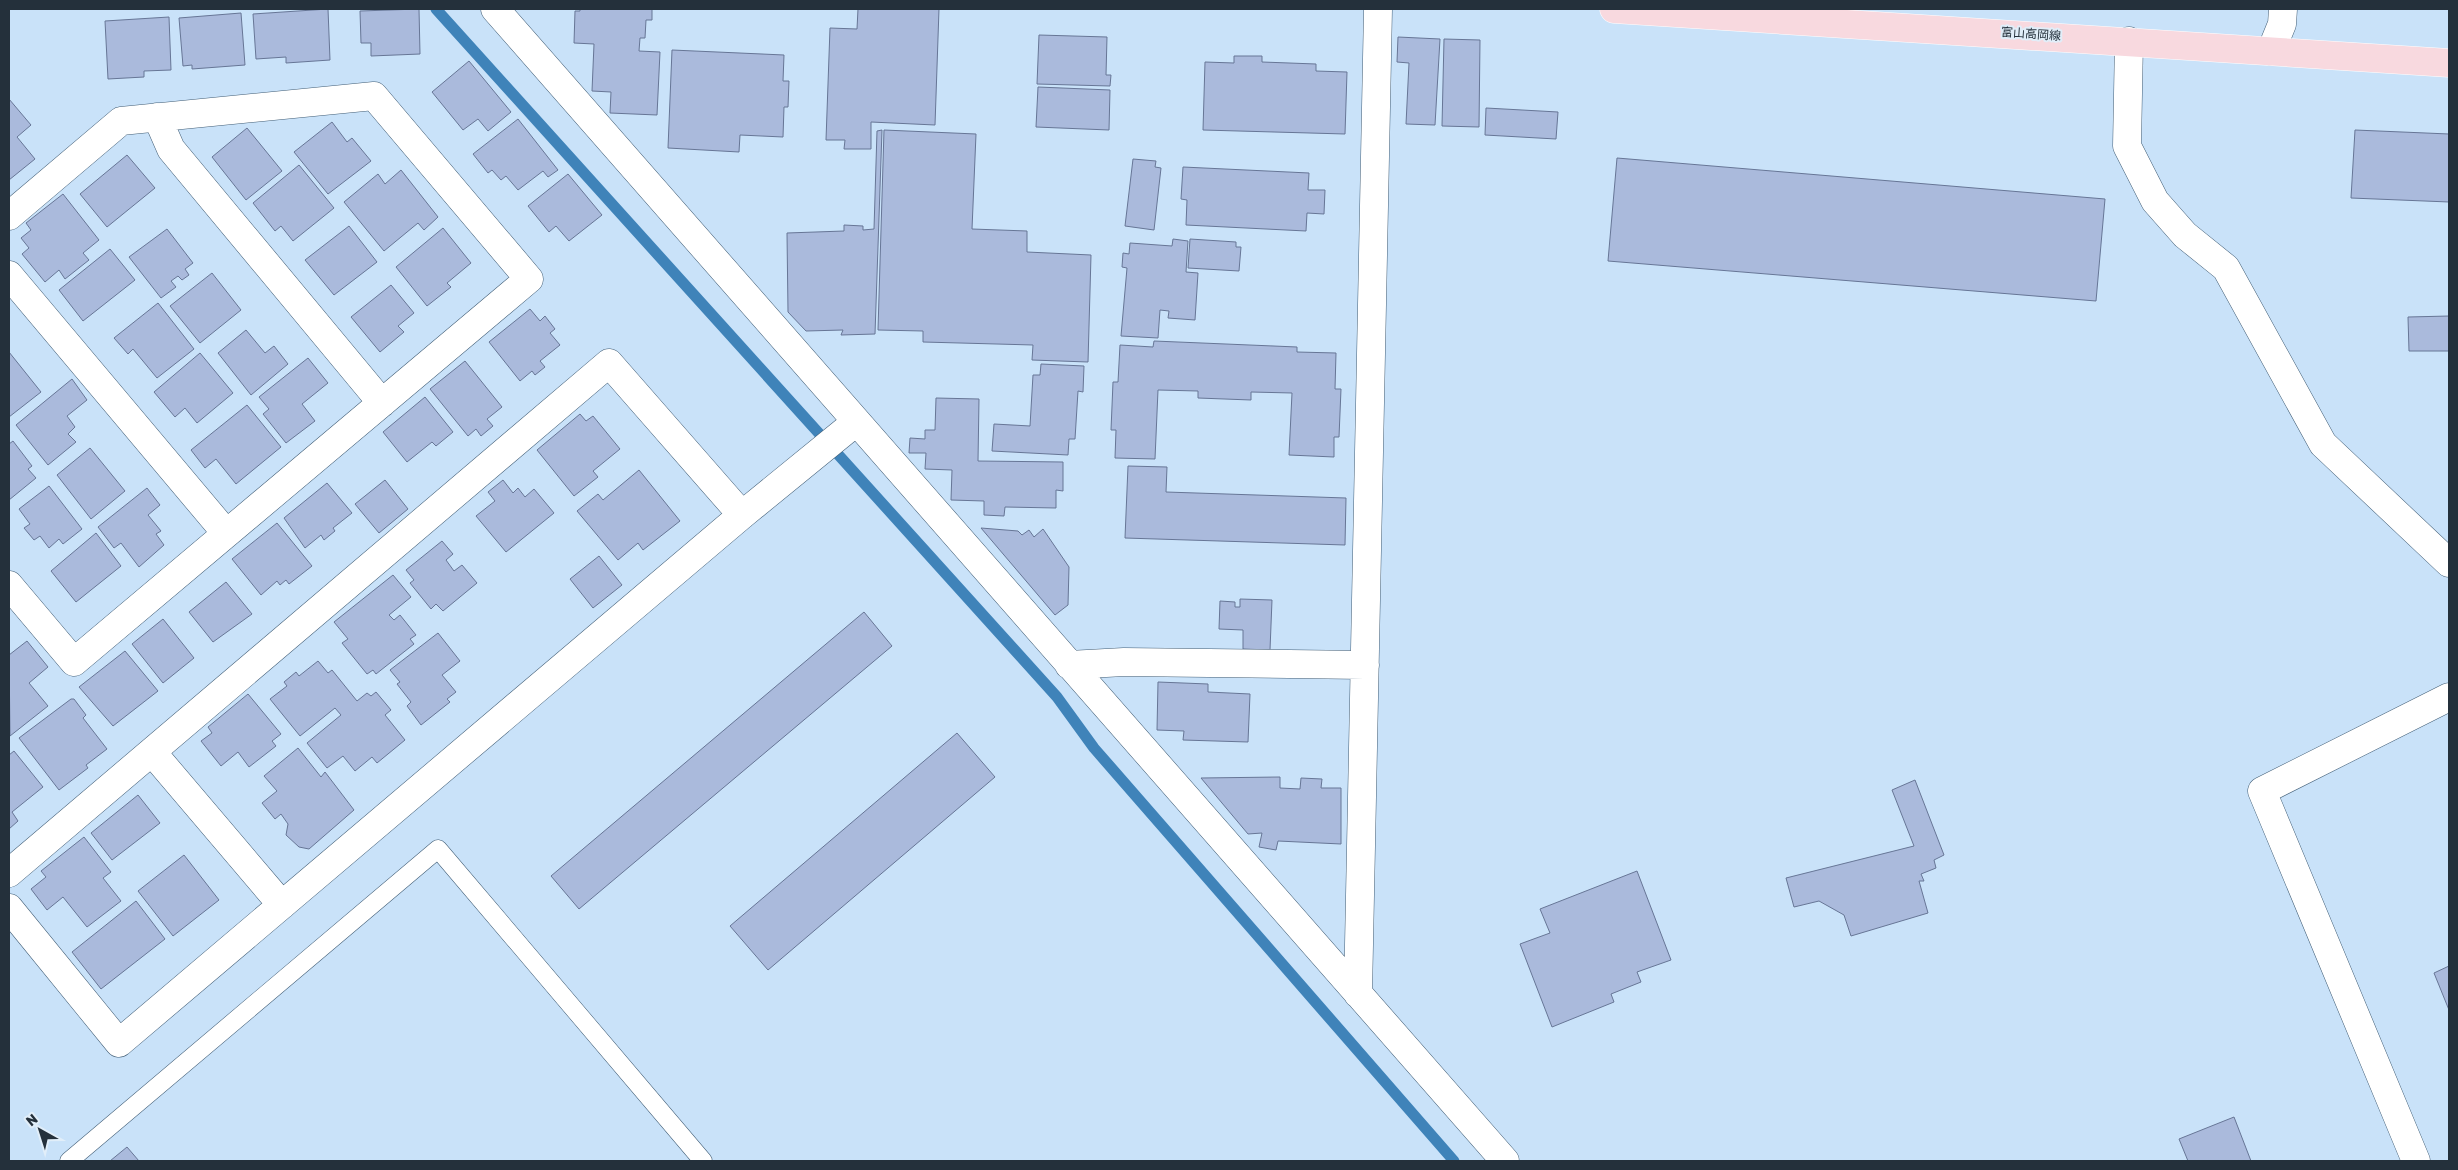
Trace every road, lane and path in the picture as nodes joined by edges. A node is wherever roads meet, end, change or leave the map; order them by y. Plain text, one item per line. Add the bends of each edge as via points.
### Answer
1 (495, 9) edge
2 (1378, 9) edge
3 (1614, 9) edge
4 (2283, 9) edge
5 (1842, 15) edge
6 (2129, 41) junction
7 (2271, 51) junction
8 (2449, 63) edge
9 (157, 117) junction
10 (9, 216) edge
11 (9, 275) edge
12 (382, 403) junction
13 (856, 422) junction
14 (742, 515) junction
15 (226, 533) junction
16 (2449, 563) edge
17 (9, 585) edge
18 (1069, 665) junction
19 (1365, 665) junction
20 (2449, 697) edge
21 (152, 752) junction
22 (9, 873) edge
23 (282, 905) junction
24 (9, 908) edge
25 (1358, 994) junction
26 (69, 1161) edge
27 (703, 1161) edge
28 (1505, 1161) edge
29 (2416, 1161) edge

1 - 13 street
2 - 19 street
3 - 5 main road, 富山高岡線
4 - 7 street via 2282,24
5 - 6 main road, 富山高岡線
6 - 7 main road, 富山高岡線
6 - 16 street via 2127,146 2155,201 2185,235 2226,268 2323,444
7 - 8 main road, 富山高岡線
9 - 10 street via 121,121
9 - 12 street via 171,149
9 - 12 street via 374,96 529,279
11 - 15 street
12 - 15 street
13 - 14 street
13 - 18 street
14 - 21 street via 609,363
14 - 23 street
15 - 17 street via 74,662
18 - 19 street via 1124,662
18 - 25 street
19 - 25 street
20 - 29 street via 2262,791
21 - 22 street
21 - 23 street
23 - 24 street via 119,1043
25 - 28 street
26 - 27 lane via 438,849

